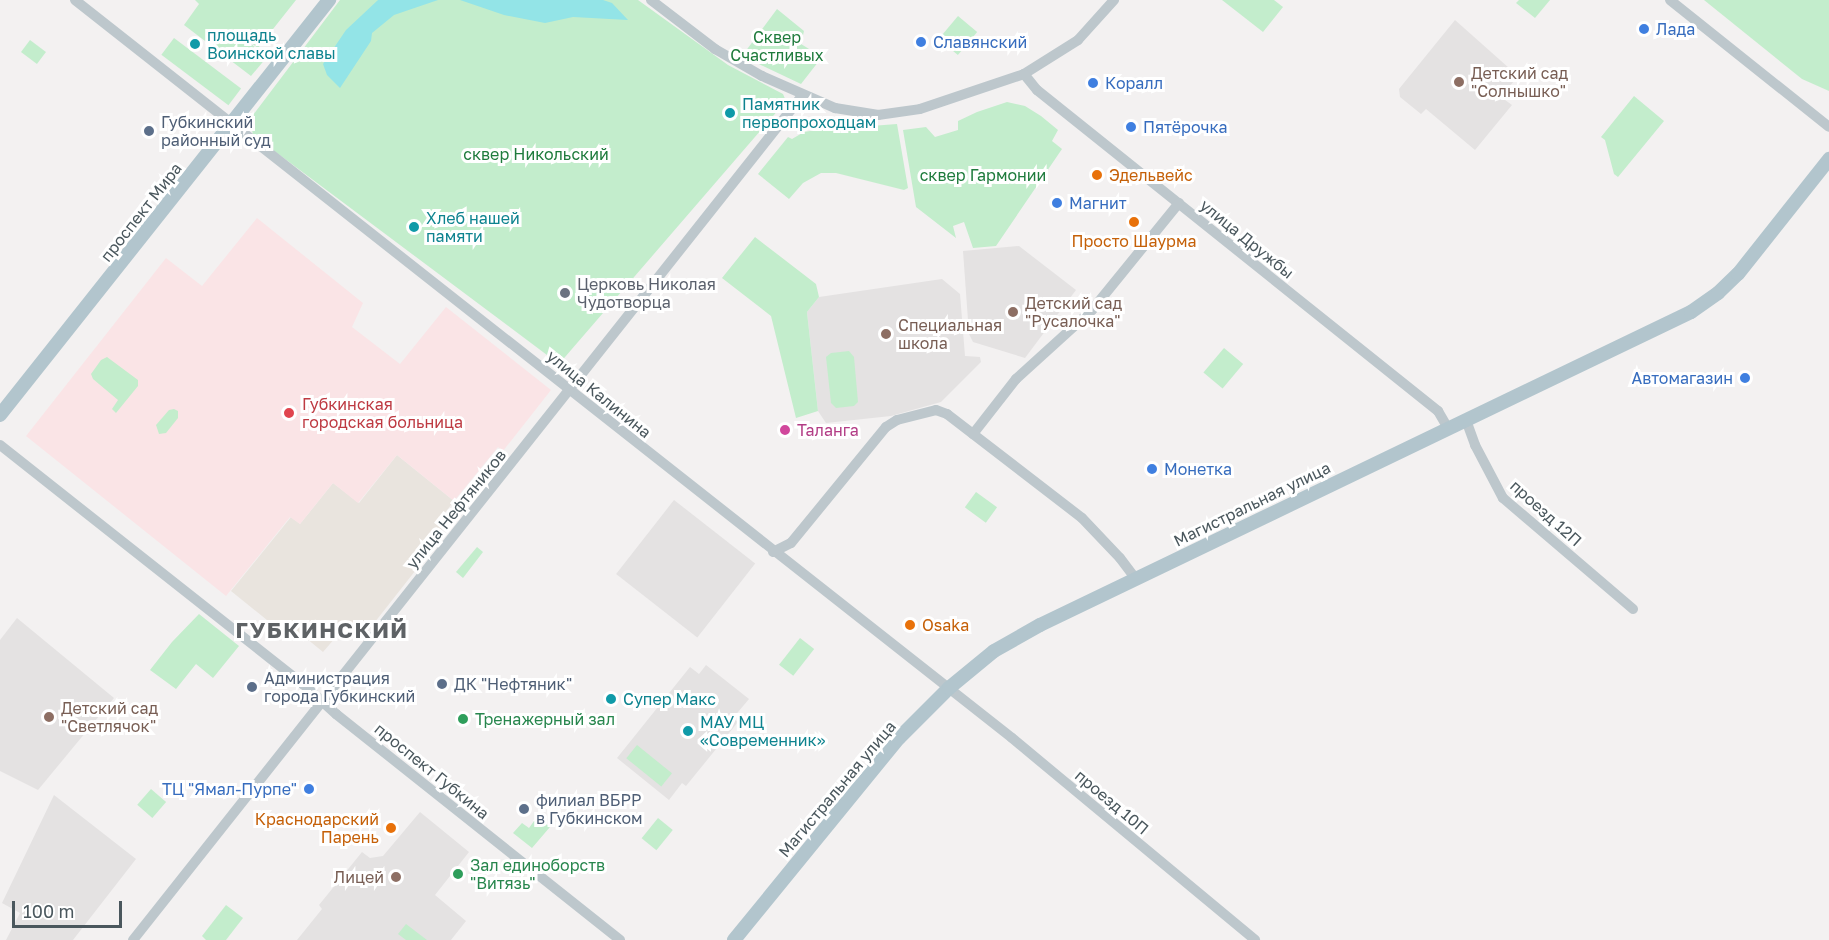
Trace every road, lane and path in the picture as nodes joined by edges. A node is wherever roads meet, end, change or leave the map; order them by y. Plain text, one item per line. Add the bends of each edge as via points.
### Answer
1 (75, 0) edge
2 (329, 0) edge
3 (651, 0) edge
4 (1114, 0) edge
5 (1670, 0) edge
6 (1024, 74) junction
7 (802, 96) junction
8 (231, 124) junction
9 (1829, 127) edge
10 (1829, 159) edge
11 (1179, 203) junction
12 (571, 390) junction
13 (0, 415) edge
14 (1466, 420) junction
15 (1448, 428) junction
16 (973, 434) junction
17 (0, 445) edge
18 (773, 552) junction
19 (1136, 579) junction
20 (1633, 609) dead end
21 (949, 688) junction
22 (322, 700) junction
23 (133, 940) edge
24 (620, 940) edge
25 (734, 940) edge
26 (1255, 940) edge

1 - 8 street, улица Калинина
2 - 8 main road, проспект Мира
3 - 7 street via 731,60
4 - 6 street via 1078,40
5 - 9 street
6 - 7 street via 938,104 889,114 855,113
6 - 11 street, улица Дружбы via 1037,90
7 - 12 street, улица Нефтяников
8 - 12 street, улица Калинина
8 - 13 main road, проспект Мира
10 - 14 main road, Магистральная улица via 1738,274 1706,302 1677,320
11 - 15 street, улица Дружбы via 1438,411
11 - 16 street via 1092,310 1016,379
12 - 18 street, улица Калинина
12 - 22 street, улица Нефтяников
14 - 15 main road, Магистральная улица
14 - 20 street, проезд 12П via 1503,498
15 - 19 main road, Магистральная улица
16 - 18 street via 936,410 891,423 791,543
16 - 19 street via 1089,524
17 - 22 street, проспект Губкина
18 - 21 street, улица Калинина
19 - 21 main road, Магистральная улица via 994,651
21 - 25 main road, Магистральная улица via 882,758
21 - 26 street, проезд 10П
22 - 23 street, улица Нефтяников
22 - 24 street, проспект Губкина

